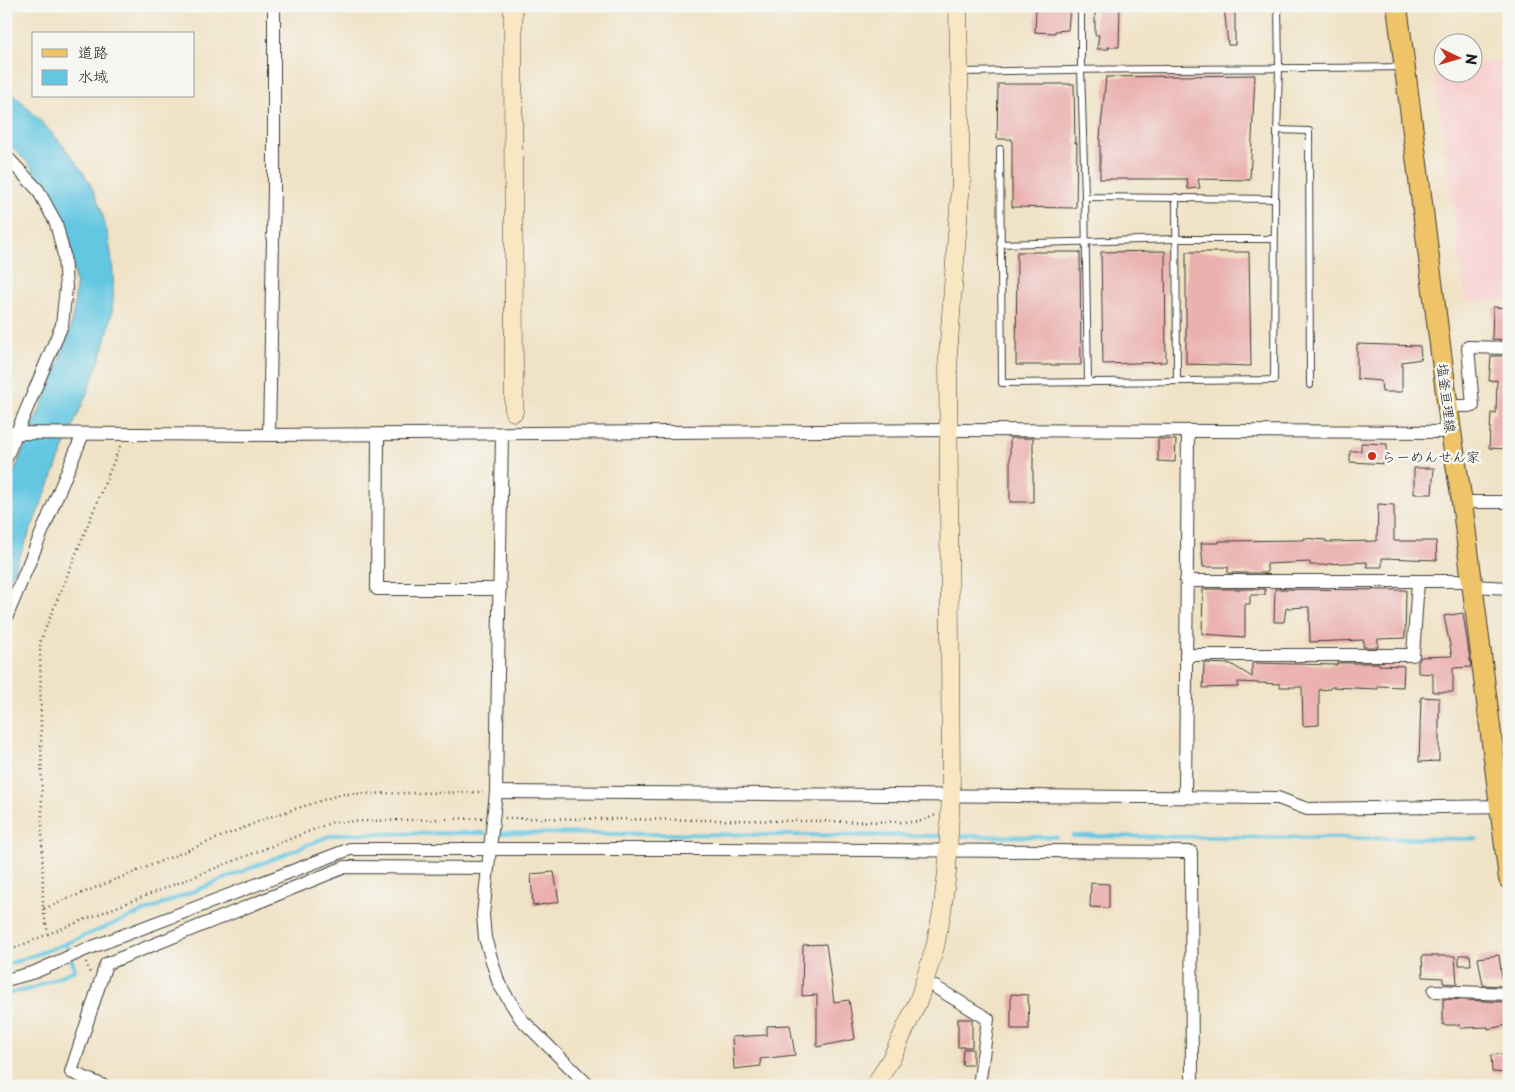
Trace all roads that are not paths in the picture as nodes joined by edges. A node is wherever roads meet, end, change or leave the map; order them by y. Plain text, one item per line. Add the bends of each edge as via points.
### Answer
1 (274, 6) edge
2 (513, 6) edge
3 (958, 6) edge
4 (1081, 6) edge
5 (1278, 6) edge
6 (1397, 6) edge
7 (1405, 67) junction
8 (1081, 68) junction
9 (1278, 69) junction
10 (959, 72) junction
11 (1277, 130) junction
12 (1000, 149) dead end
13 (6, 156) edge
14 (1085, 197) junction
15 (1176, 197) junction
16 (1275, 199) junction
17 (1176, 239) junction
18 (1273, 239) junction
19 (1085, 242) junction
20 (1000, 244) junction
21 (1509, 348) edge
22 (1177, 381) junction
23 (1088, 382) junction
24 (1310, 386) dead end
25 (1447, 406) junction
26 (514, 412) dead end
27 (950, 430) junction
28 (1188, 431) junction
29 (1451, 432) junction
30 (16, 434) edge
31 (81, 434) junction
32 (502, 434) junction
33 (270, 435) junction
34 (378, 435) junction
35 (6, 458) edge
36 (1462, 502) junction
37 (1509, 502) edge
38 (1186, 581) junction
39 (1418, 581) junction
40 (1472, 583) junction
41 (1509, 588) edge
42 (500, 589) junction
43 (6, 618) edge
44 (1186, 655) junction
45 (496, 792) junction
46 (951, 794) junction
47 (1185, 797) junction
48 (1504, 806) edge
49 (949, 847) junction
50 (490, 848) junction
51 (488, 868) junction
52 (1509, 879) edge
53 (6, 980) edge
54 (925, 980) junction
55 (1434, 992) dead end
56 (1509, 994) edge
57 (104, 1086) edge
58 (589, 1086) edge
59 (875, 1086) edge
60 (980, 1086) edge
61 (1192, 1086) edge

1 - 33 street
2 - 26 street
3 - 10 street
4 - 8 lane
5 - 9 lane
6 - 7 main road, 塩釜亘理線
7 - 9 lane
7 - 25 main road, 塩釜亘理線
8 - 9 lane
8 - 10 lane
8 - 14 lane
9 - 11 lane
10 - 27 street via 961,180 948,355
11 - 16 lane
11 - 24 lane via 1309,132
12 - 20 lane
13 - 30 street via 38,190 56,223 64,255 66,288 62,325
14 - 15 lane
14 - 19 lane
15 - 16 lane
15 - 17 lane
16 - 18 lane
17 - 18 lane
17 - 19 lane
17 - 22 lane
18 - 22 lane via 1274,380
19 - 20 lane
19 - 23 lane
20 - 23 lane via 1002,382
21 - 25 street via 1468,348 1473,406
22 - 23 lane
25 - 29 main road, 塩釜亘理線
27 - 28 street
27 - 32 street
27 - 46 street
28 - 29 street
28 - 38 street
29 - 36 main road, 塩釜亘理線
30 - 31 street
30 - 35 street
31 - 33 street
31 - 43 street
32 - 34 street
32 - 42 street
33 - 34 street
34 - 42 street via 376,589
36 - 37 street
36 - 40 main road, 塩釜亘理線
38 - 39 street
38 - 44 street
39 - 40 street
39 - 44 street via 1413,655
40 - 41 street
40 - 48 main road, 塩釜亘理線
42 - 45 street
44 - 47 street
45 - 46 street
45 - 50 street
46 - 47 street
46 - 49 street
47 - 48 street via 1278,798 1307,808
48 - 52 main road, 塩釜亘理線
49 - 50 street
49 - 54 street via 942,912
49 - 61 street via 1191,852
50 - 51 street
50 - 53 street via 350,849 79,952 35,972
51 - 57 street via 345,866 106,964 71,1072
51 - 58 street via 483,915 485,938 499,984 520,1019
54 - 59 street via 893,1055
54 - 60 street via 988,1019
55 - 56 street

